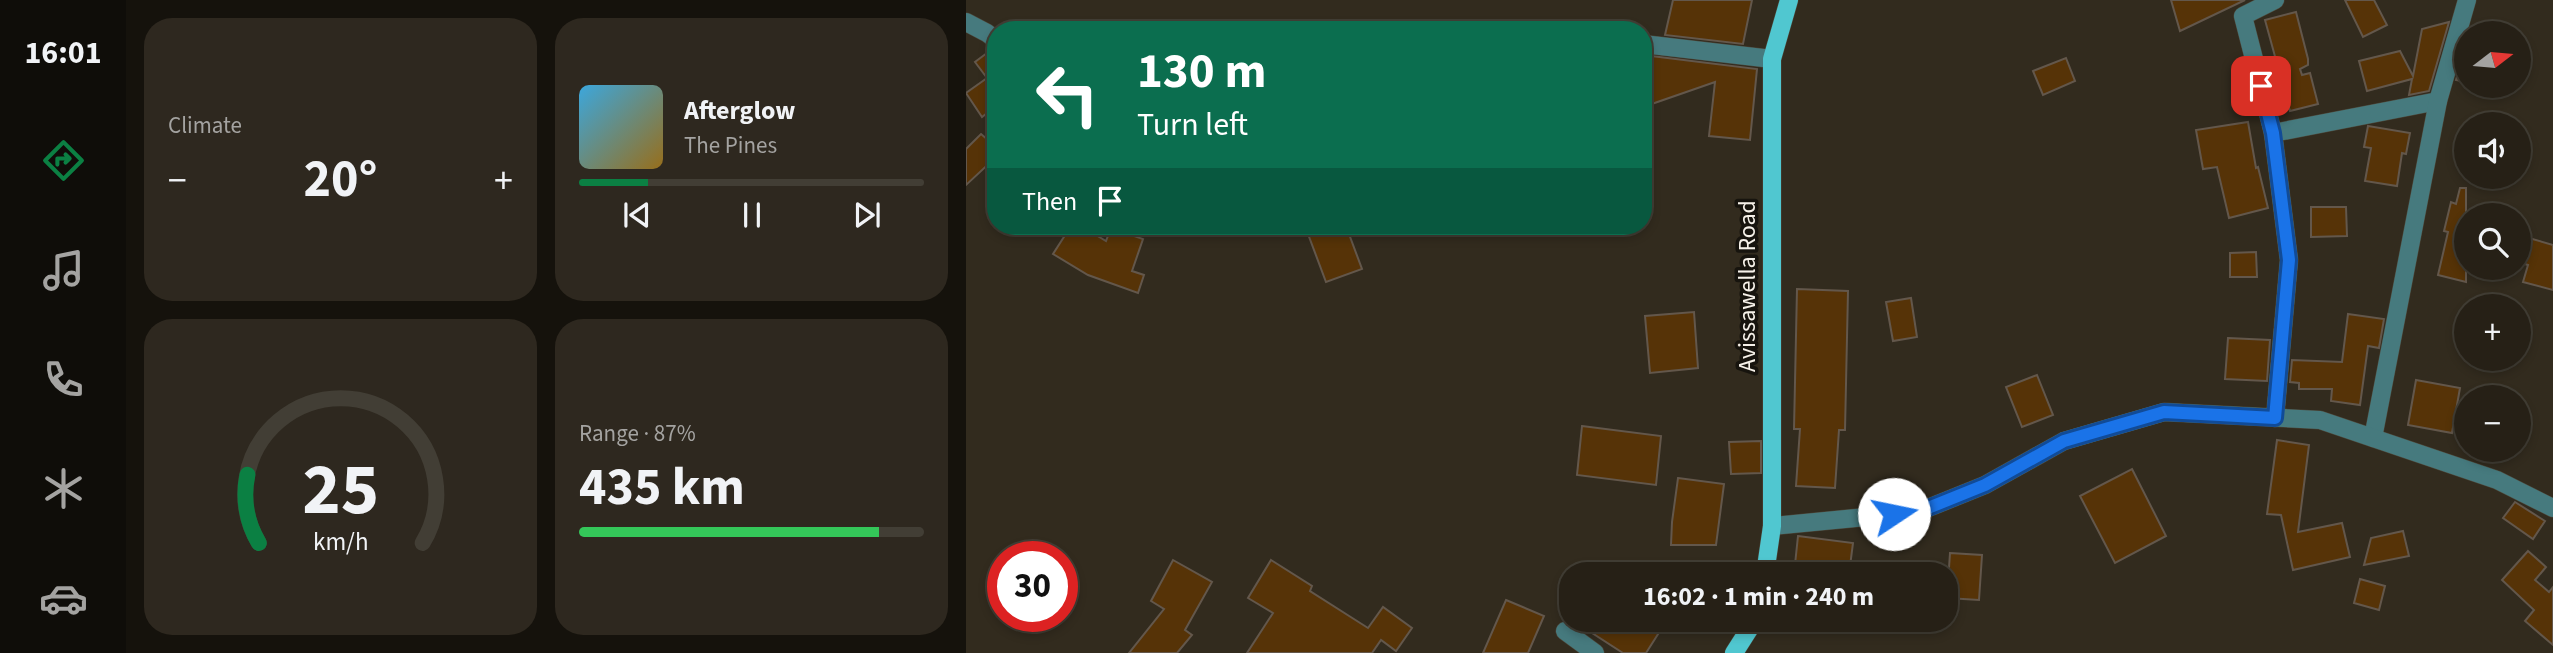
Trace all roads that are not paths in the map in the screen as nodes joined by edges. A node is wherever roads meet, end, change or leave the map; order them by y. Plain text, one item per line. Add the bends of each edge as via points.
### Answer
1 (1789, 0) edge
2 (2275, 0) edge
3 (2467, 0) edge
4 (966, 22) edge
5 (987, 33) edge
6 (1652, 45) edge
7 (1772, 59) junction
8 (2438, 101) junction
9 (2273, 133) junction
10 (2275, 418) junction
11 (2373, 438) junction
12 (2553, 508) edge
13 (1772, 526) junction
14 (1767, 562) edge
15 (1566, 632) edge
16 (1747, 632) edge
17 (1595, 653) edge
18 (1734, 653) edge

1 - 7 main road, Avissawella Road
2 - 9 street via 2243,16
3 - 8 street
4 - 5 street
6 - 7 street
7 - 13 main road, Avissawella Road
8 - 9 street
8 - 11 street
9 - 10 street via 2289,260
10 - 11 street via 2320,420
10 - 13 street via 2164,412 2064,441 1985,485 1918,512
11 - 12 street via 2497,480
13 - 14 main road, Avissawella Road
15 - 17 street
16 - 18 main road

